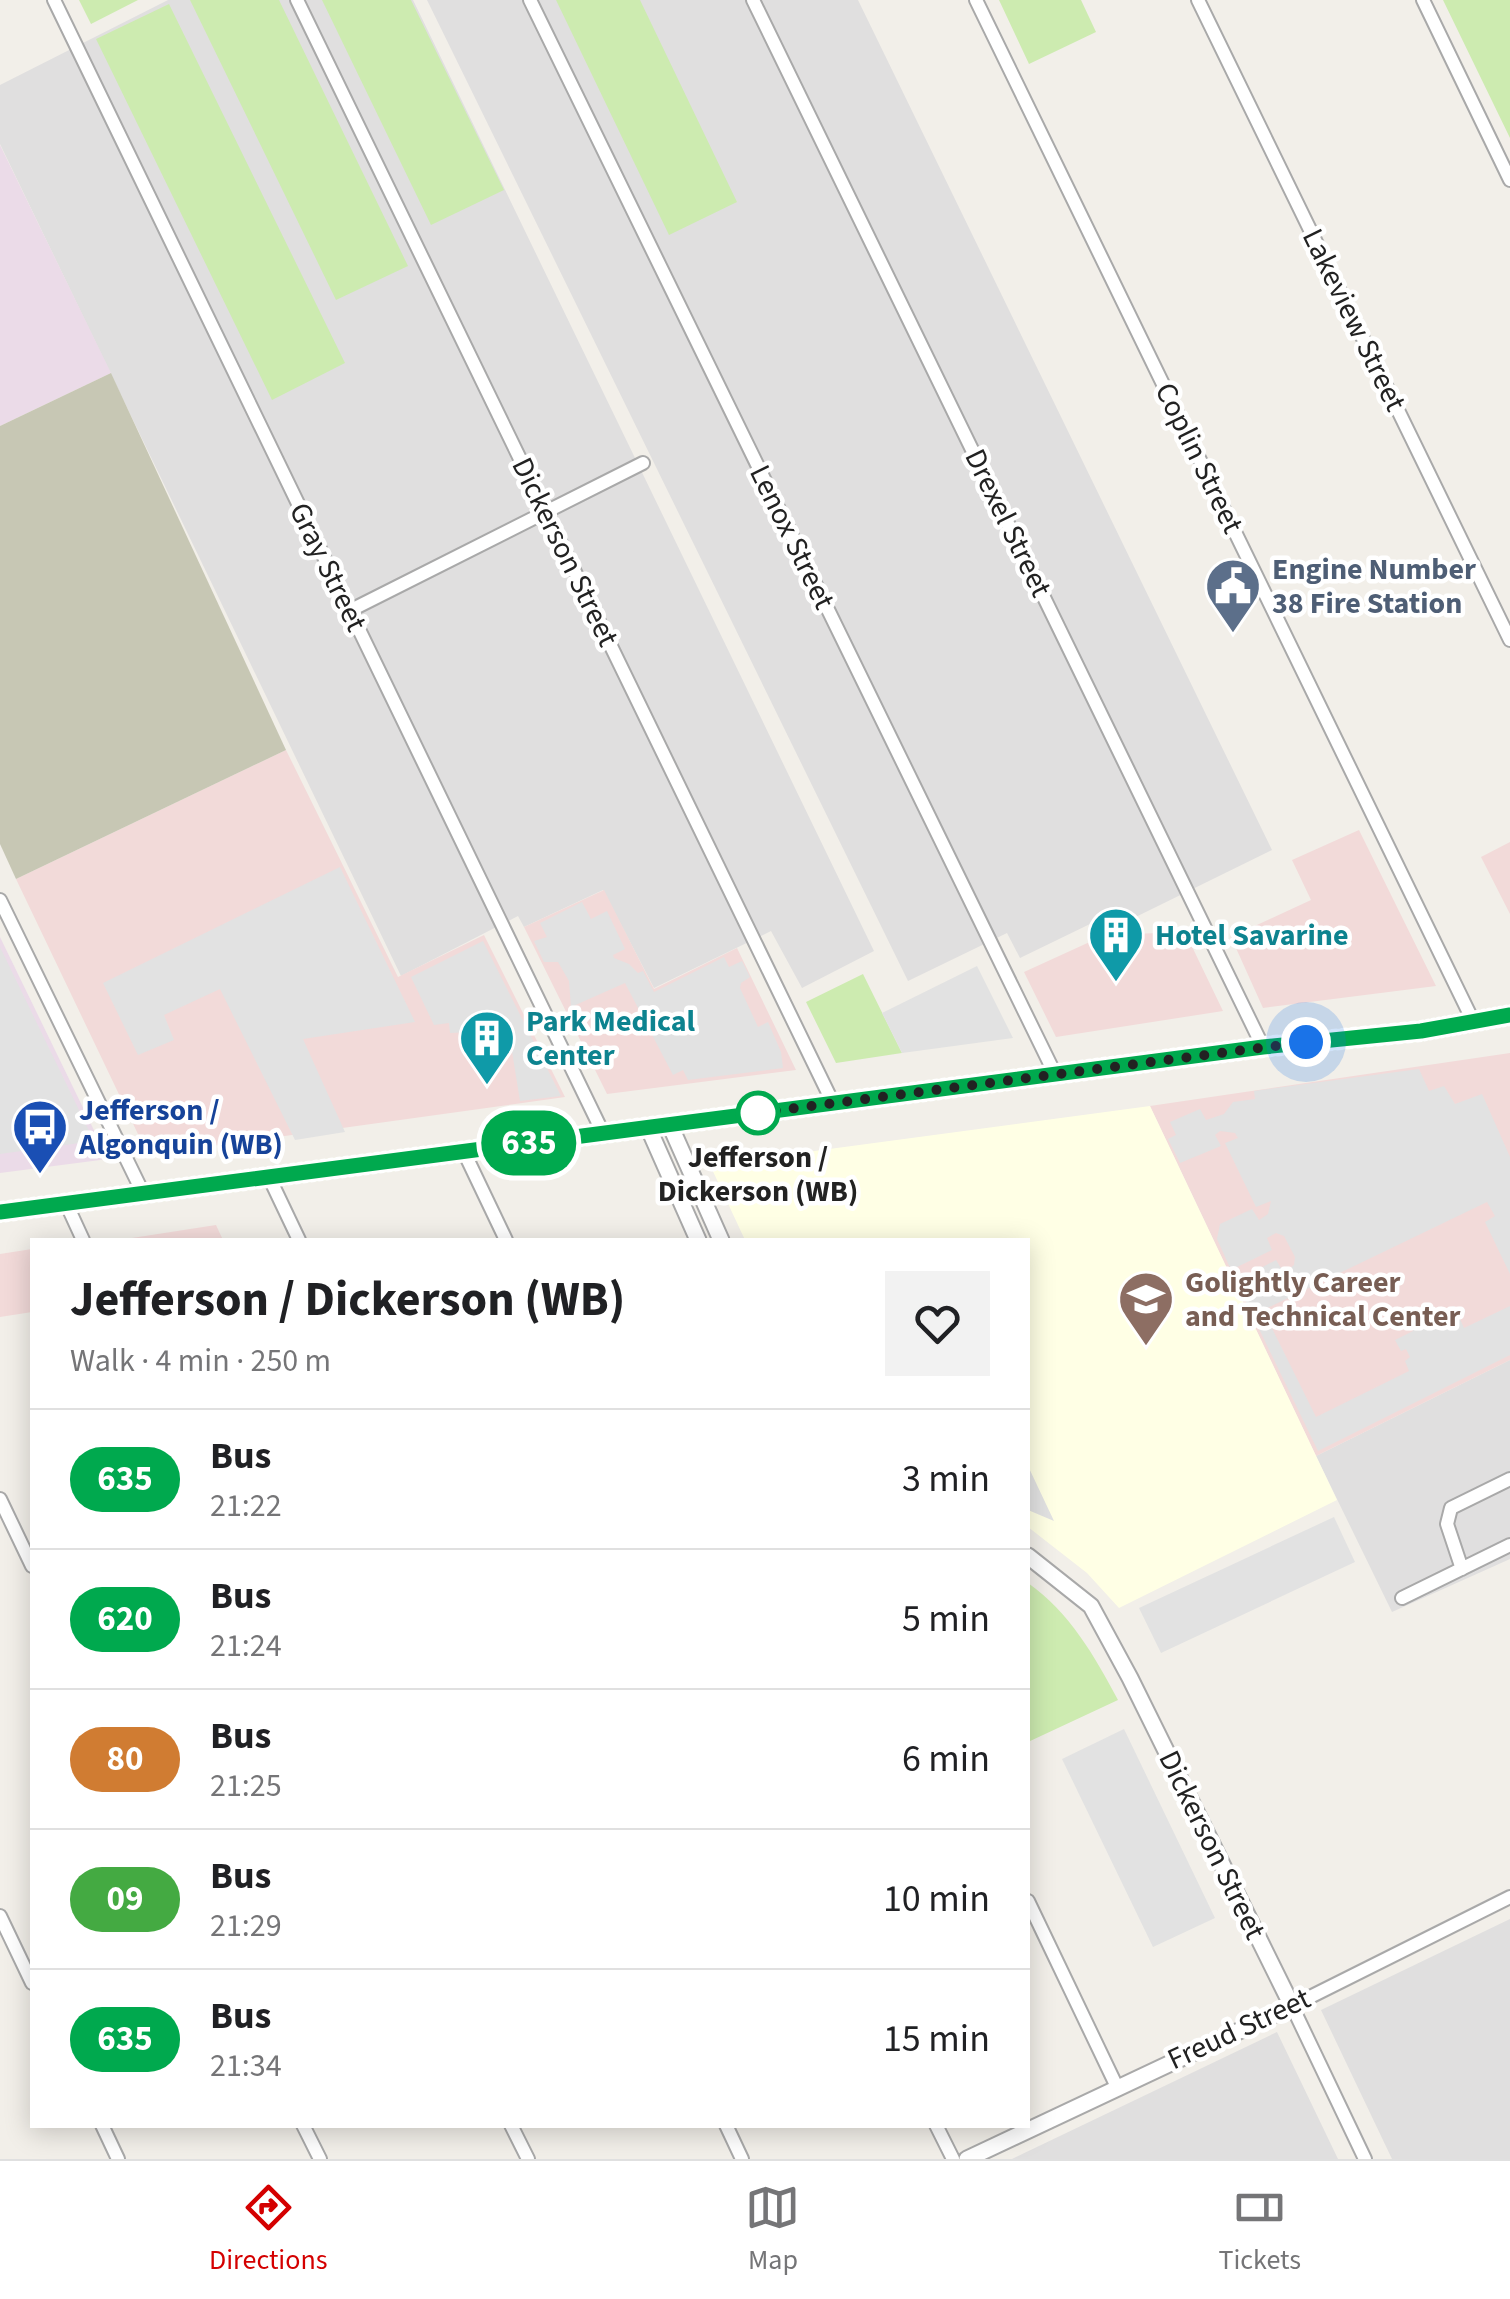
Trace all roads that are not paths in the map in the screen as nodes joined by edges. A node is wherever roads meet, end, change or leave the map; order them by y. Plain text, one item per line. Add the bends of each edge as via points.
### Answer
1 (54, 0) edge
2 (297, 0) edge
3 (530, 0) edge
4 (753, 0) edge
5 (976, 0) edge
6 (1198, 0) edge
7 (1423, 0) edge
8 (1510, 180) edge
9 (642, 463) dead end
10 (546, 512) junction
11 (349, 610) junction
12 (1510, 640) edge
13 (0, 900) edge
14 (1510, 1015) edge
15 (1474, 1023) junction
16 (1263, 1047) junction
17 (1054, 1074) junction
18 (833, 1103) junction
19 (670, 1125) junction
20 (648, 1128) junction
21 (603, 1134) junction
22 (464, 1152) junction
23 (269, 1177) junction
24 (143, 1194) junction
25 (66, 1203) junction
26 (0, 1212) edge
27 (82, 1238) edge
28 (298, 1238) edge
29 (505, 1238) edge
30 (697, 1238) edge
31 (720, 1238) edge
32 (1510, 1479) edge
33 (0, 1499) edge
34 (1510, 1546) edge
35 (1030, 1558) edge
36 (30, 1562) edge
37 (1462, 1569) junction
38 (1402, 1598) dead end
39 (1510, 1898) edge
40 (1030, 1905) edge
41 (0, 1916) edge
42 (30, 1978) edge
43 (1292, 2006) junction
44 (1117, 2087) junction
45 (103, 2128) edge
46 (304, 2128) edge
47 (513, 2128) edge
48 (727, 2128) edge
49 (938, 2128) edge
50 (118, 2159) edge
51 (320, 2159) edge
52 (528, 2159) edge
53 (742, 2159) edge
54 (953, 2159) edge
55 (967, 2159) edge
56 (1365, 2159) edge

1 - 11 street, Gray Street
2 - 10 street, Dickerson Street
3 - 17 street, Lenox Street
4 - 16 street, Drexel Street
5 - 15 street, Coplin Street
6 - 12 street, Lakeview Street
7 - 8 street
9 - 10 street
10 - 11 street
10 - 18 street, Dickerson Street
11 - 21 street, Gray Street
13 - 24 street
14 - 15 main road
15 - 16 main road
16 - 17 main road
17 - 18 main road
18 - 19 main road
19 - 20 main road
19 - 31 street
20 - 21 main road
20 - 30 street
21 - 22 main road
22 - 23 main road
22 - 29 street
23 - 24 main road
23 - 28 street
24 - 25 main road
25 - 26 main road
25 - 27 street
32 - 37 street via 1451,1508 1447,1524
33 - 36 street
34 - 37 street
35 - 43 street, Dickerson Street via 1090,1606
37 - 38 street
39 - 43 street, Freud Street
40 - 44 street
41 - 42 street
43 - 44 street, Freud Street
43 - 56 street, Dickerson Street
44 - 55 street, Freud Street
45 - 50 street
46 - 51 street
47 - 52 street
48 - 53 street
49 - 54 street

